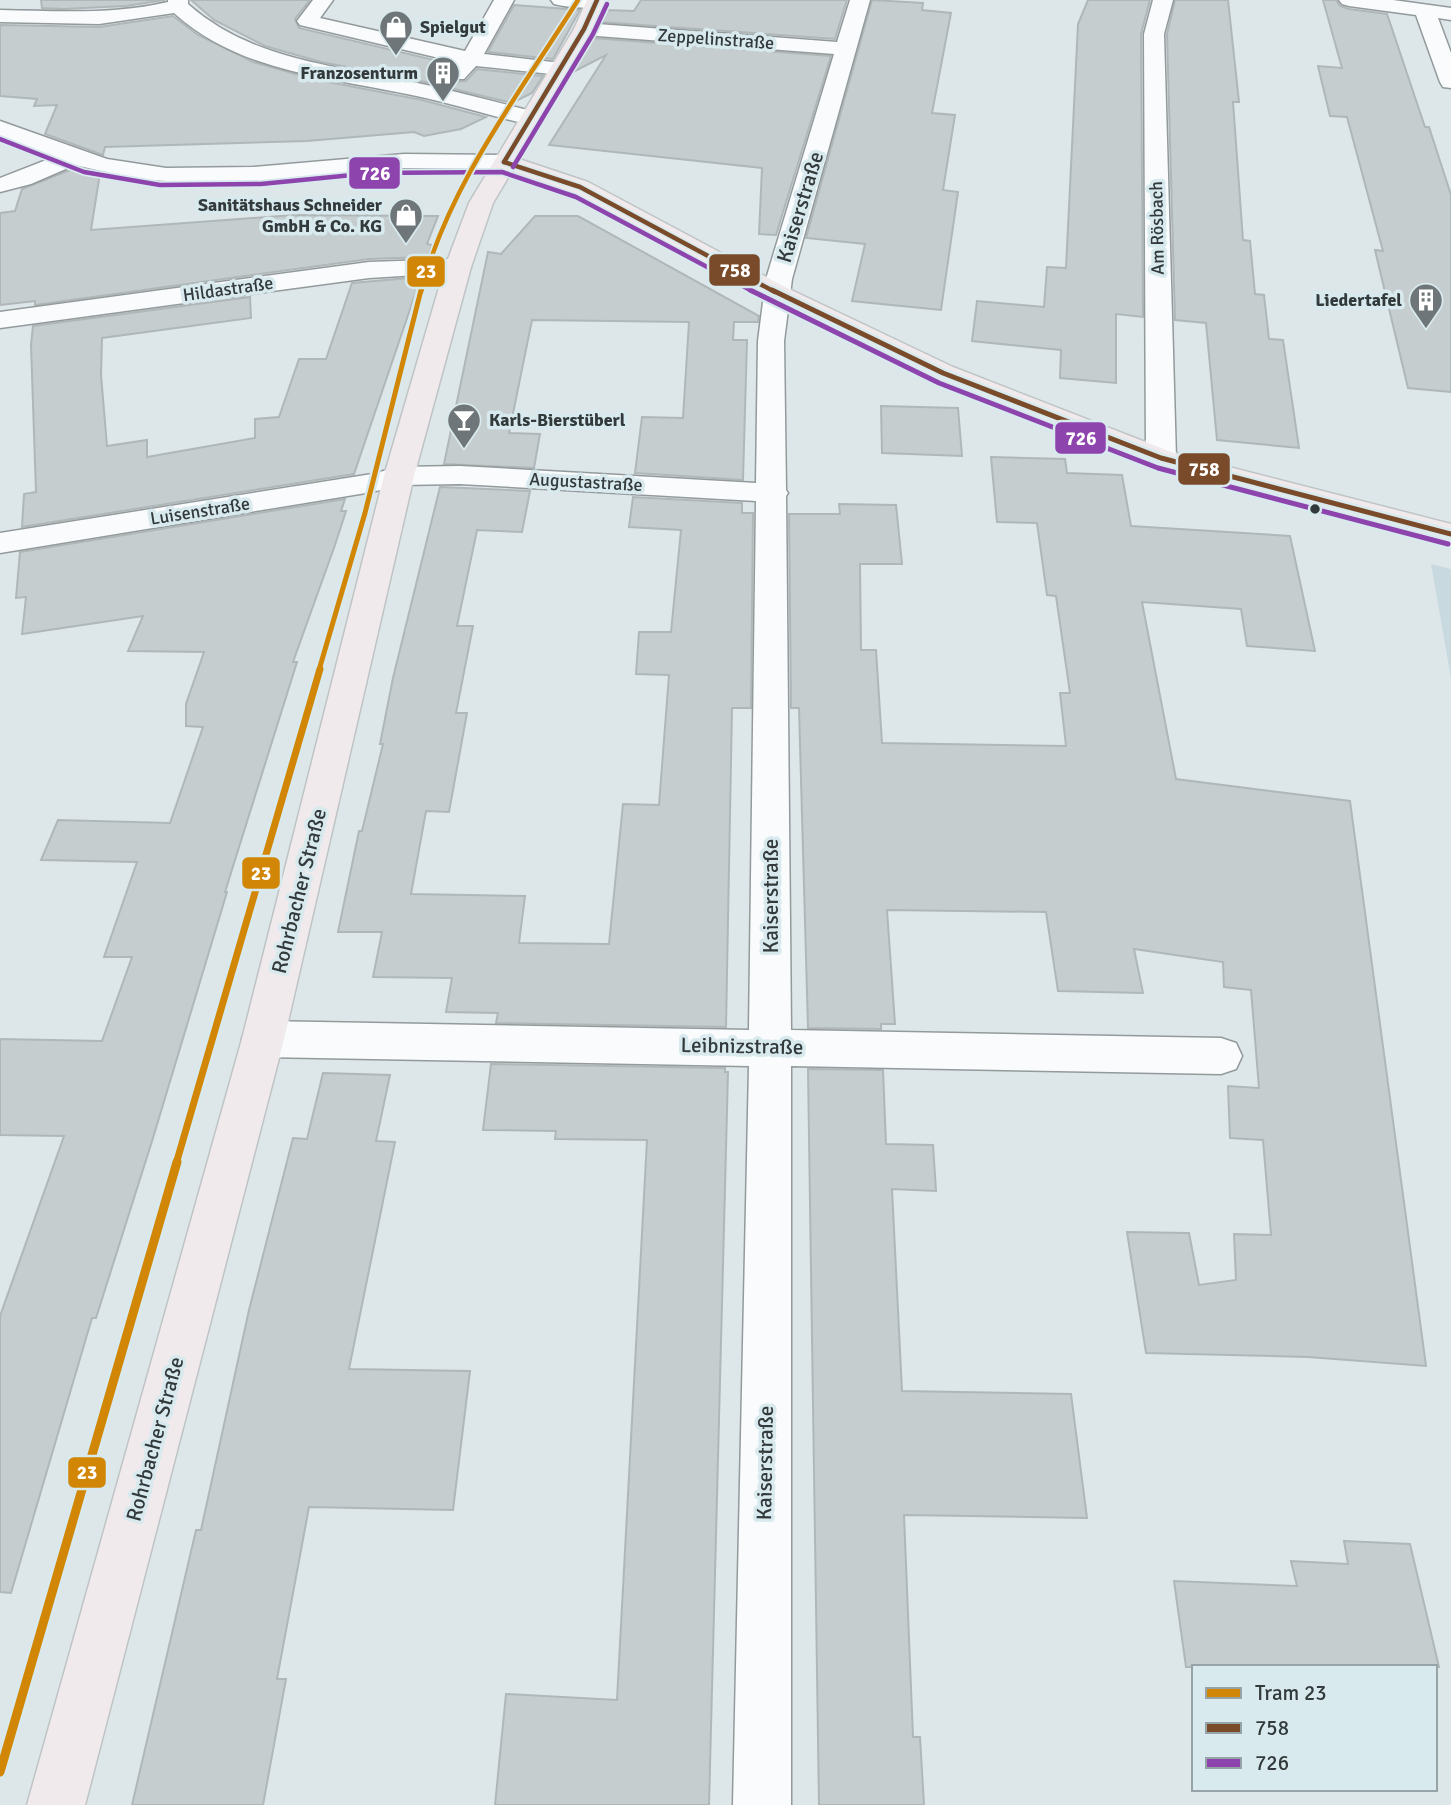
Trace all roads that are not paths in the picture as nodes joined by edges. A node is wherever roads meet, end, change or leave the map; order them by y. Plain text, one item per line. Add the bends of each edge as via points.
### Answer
1 (321, 0) edge
2 (504, 0) edge
3 (561, 0) edge
4 (860, 0) edge
5 (1163, 0) edge
6 (1349, 0) edge
7 (597, 1) edge
8 (178, 3) edge
9 (1425, 11) junction
10 (1451, 14) edge
11 (0, 16) edge
12 (297, 23) dead end
13 (584, 29) junction
14 (267, 37) dead end
15 (240, 47) junction
16 (847, 49) junction
17 (471, 59) junction
18 (561, 69) junction
19 (1451, 82) edge
20 (438, 94) junction
21 (531, 118) junction
22 (0, 128) edge
23 (72, 157) junction
24 (504, 162) junction
25 (0, 185) edge
26 (458, 267) junction
27 (776, 292) junction
28 (0, 320) edge
29 (1161, 457) junction
30 (400, 476) junction
31 (773, 493) junction
32 (1451, 534) edge
33 (0, 543) edge
34 (263, 1039) junction
35 (770, 1046) junction
36 (1221, 1056) dead end
37 (56, 1805) edge
38 (762, 1805) edge

1 - 12 street
1 - 17 street via 307,20
2 - 17 street
3 - 7 street
4 - 16 street, Kaiserstraße
5 - 29 street, Am Rösbach via 1154,34
6 - 9 street
7 - 13 main road, Rohrbacher Straße
8 - 11 street via 152,12 99,18
8 - 15 street via 200,25
9 - 10 street
9 - 19 street
13 - 16 street, Zeppelinstraße
13 - 18 main road, Rohrbacher Straße
14 - 15 street
15 - 20 street via 276,60
16 - 27 street, Kaiserstraße
17 - 18 street
17 - 20 street
18 - 21 main road, Rohrbacher Straße
20 - 21 street
21 - 24 main road, Rohrbacher Straße
22 - 23 street
23 - 24 street via 134,172 194,177 397,161
23 - 25 street
24 - 26 main road, Rohrbacher Straße via 481,203
24 - 27 main road via 580,187
26 - 28 street, Hildastraße via 369,270
26 - 30 main road, Rohrbacher Straße
27 - 29 main road via 943,373
27 - 31 street, Kaiserstraße via 771,341
29 - 32 main road
30 - 31 street, Augustastraße via 460,475
30 - 33 street, Luisenstraße
30 - 34 main road, Rohrbacher Straße
31 - 35 street, Kaiserstraße
34 - 35 street, Leibnizstraße
34 - 37 main road, Rohrbacher Straße
35 - 36 street, Leibnizstraße
35 - 38 street, Kaiserstraße

